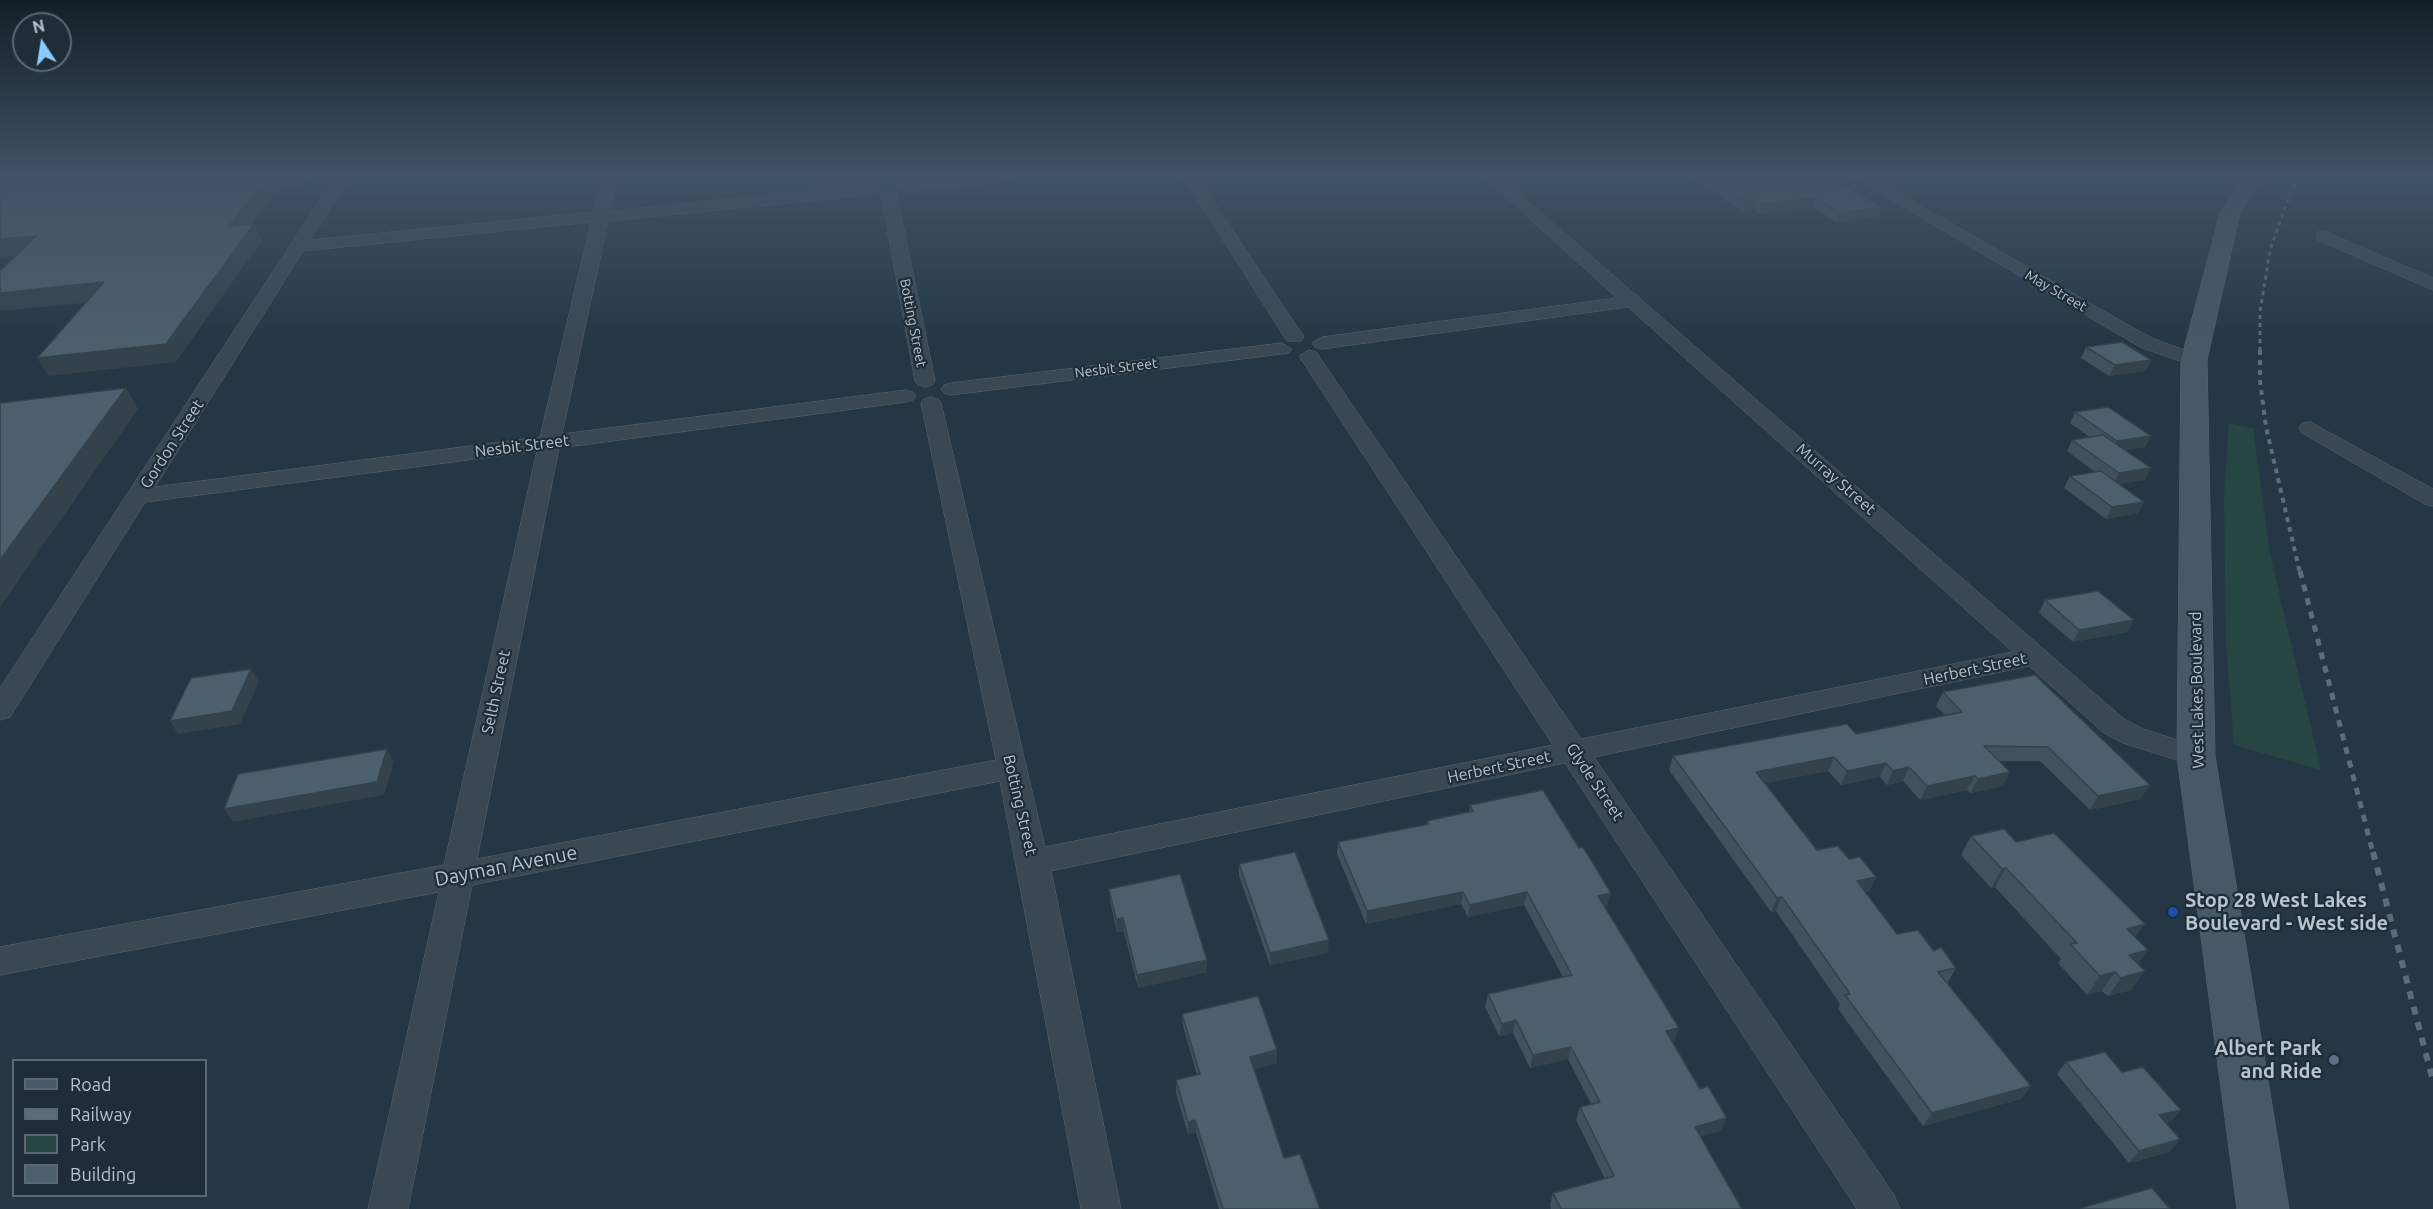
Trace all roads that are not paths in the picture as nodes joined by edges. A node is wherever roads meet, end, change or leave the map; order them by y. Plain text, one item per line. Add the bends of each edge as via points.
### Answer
1 (307, 233) edge
2 (426, 233) edge
3 (597, 233) edge
4 (904, 233) edge
5 (1227, 233) edge
6 (1556, 233) edge
7 (1958, 233) edge
8 (2225, 233) edge
9 (2324, 236) dead end
10 (299, 246) junction
11 (2433, 285) edge
12 (1633, 301) junction
13 (1302, 346) junction
14 (2194, 360) junction
15 (928, 392) junction
16 (2310, 428) dead end
17 (549, 442) junction
18 (138, 496) junction
19 (2433, 499) edge
20 (2035, 656) junction
21 (0, 710) edge
22 (1574, 751) junction
23 (2196, 756) junction
24 (1012, 768) junction
25 (1033, 862) junction
26 (458, 875) junction
27 (0, 961) edge
28 (388, 1209) edge
29 (1101, 1209) edge
30 (1880, 1209) edge
31 (2263, 1209) edge

1 - 10 street, Gordon Street
2 - 10 street
3 - 17 street, Selth Street
4 - 15 street, Botting Street
5 - 13 street, Glyde Street
6 - 12 street, Murray Street
7 - 14 street, May Street via 2147,343
8 - 14 main road, West Lakes Boulevard
9 - 11 street
10 - 18 street, Gordon Street
12 - 13 street, Nesbit Street
12 - 20 street, Murray Street
13 - 15 street, Nesbit Street
13 - 22 street, Glyde Street
14 - 23 main road, West Lakes Boulevard
15 - 17 street, Nesbit Street
15 - 24 street, Botting Street
16 - 19 street
17 - 18 street, Nesbit Street
17 - 26 street, Selth Street
18 - 21 street, Gordon Street
20 - 22 street, Herbert Street
20 - 23 street, Murray Street via 2114,726
22 - 25 street, Herbert Street
22 - 30 street, Glyde Street
23 - 31 main road, West Lakes Boulevard
24 - 25 street, Botting Street
24 - 26 street, Dayman Avenue
25 - 29 street, Botting Street
26 - 27 street, Dayman Avenue
26 - 28 street, Selth Street

